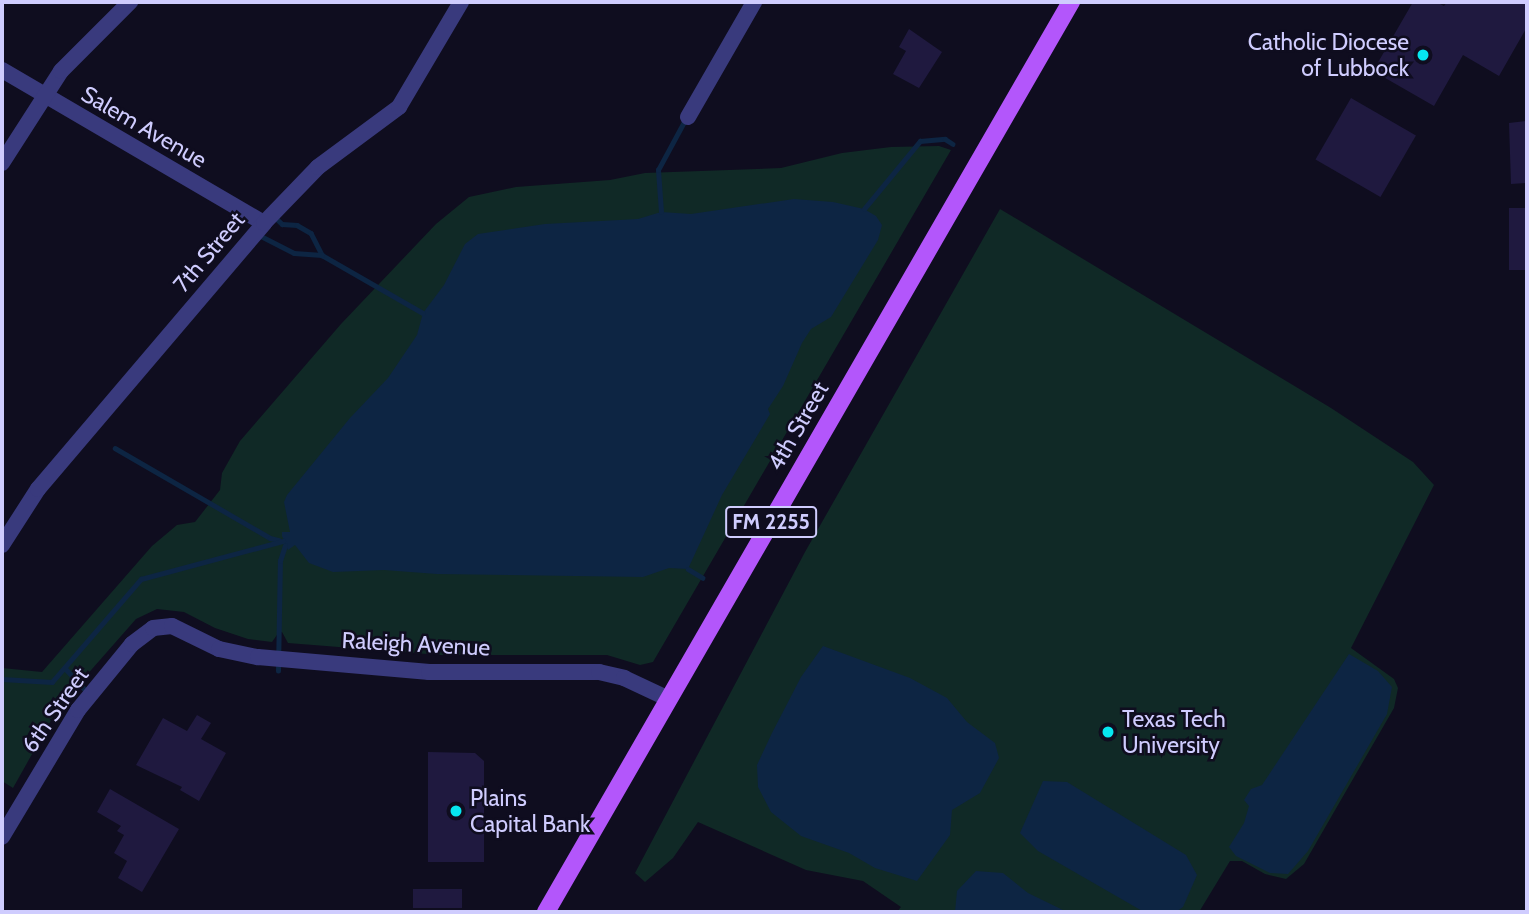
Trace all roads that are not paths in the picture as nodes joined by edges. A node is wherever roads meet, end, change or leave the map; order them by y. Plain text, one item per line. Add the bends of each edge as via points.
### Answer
1 (131, 2) edge
2 (461, 2) edge
3 (754, 2) edge
4 (1071, 2) edge
5 (2, 70) edge
6 (46, 96) junction
7 (688, 117) dead end
8 (2, 163) edge
9 (264, 223) junction
10 (2, 545) edge
11 (163, 627) joint
12 (669, 699) junction
13 (2, 837) edge
14 (546, 912) edge

1 - 6 street via 68,61
2 - 9 street, 7th Street via 398,107 318,167
3 - 7 street
4 - 12 main road, 4th Street / FM 2255
5 - 6 street, Salem Avenue
6 - 8 street
6 - 9 street, Salem Avenue
9 - 10 street, 7th Street via 38,489
11 - 12 street, Raleigh Avenue via 172,626 219,649 258,657 429,672 599,672
11 - 13 street, 6th Street via 153,628 132,644 92,692 50,753
12 - 14 main road, 4th Street / FM 2255

